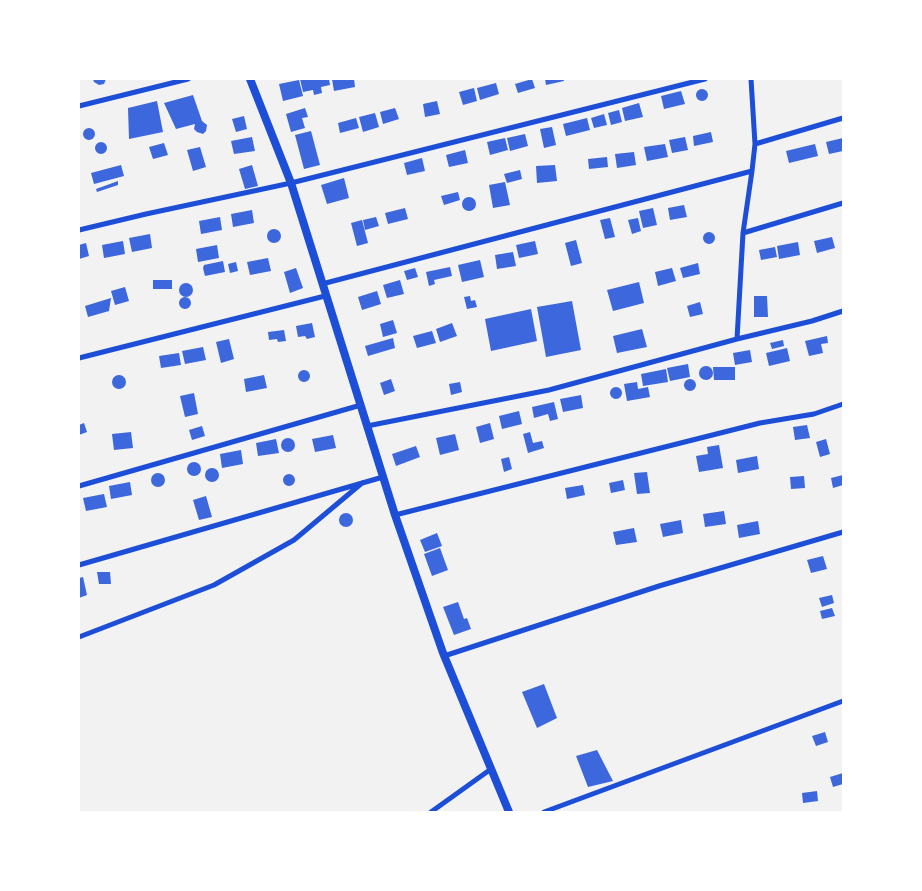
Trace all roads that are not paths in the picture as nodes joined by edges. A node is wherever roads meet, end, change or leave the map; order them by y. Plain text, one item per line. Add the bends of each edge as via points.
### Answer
1 (188, 79) edge
2 (250, 79) edge
3 (705, 79) edge
4 (751, 79) edge
5 (79, 106) edge
6 (843, 118) edge
7 (755, 144) junction
8 (752, 171) junction
9 (291, 183) junction
10 (843, 202) edge
11 (79, 230) edge
12 (743, 233) junction
13 (322, 284) junction
14 (325, 296) junction
15 (843, 312) edge
16 (737, 339) junction
17 (79, 358) edge
18 (843, 404) edge
19 (361, 406) junction
20 (367, 426) junction
21 (383, 477) junction
22 (362, 483) junction
23 (79, 486) edge
24 (395, 515) junction
25 (843, 532) edge
26 (79, 564) edge
27 (79, 637) edge
28 (444, 656) junction
29 (843, 701) edge
30 (491, 769) junction
31 (431, 812) edge
32 (509, 812) edge
33 (544, 812) edge

1 - 5 street
2 - 9 street
3 - 9 street
4 - 7 street
6 - 7 street
7 - 8 street
8 - 12 street
8 - 13 street
9 - 11 street
9 - 13 street
10 - 12 street
12 - 16 street
13 - 14 street
14 - 17 street
14 - 19 street
15 - 16 street
16 - 20 street via 549,390
18 - 24 street via 814,414 751,425
19 - 20 street
19 - 23 street
20 - 21 street
21 - 22 street
21 - 24 street
22 - 26 street
22 - 27 street via 294,540 214,585
24 - 28 street
25 - 28 street via 659,586
28 - 30 street
29 - 33 street
30 - 31 street
30 - 32 street

